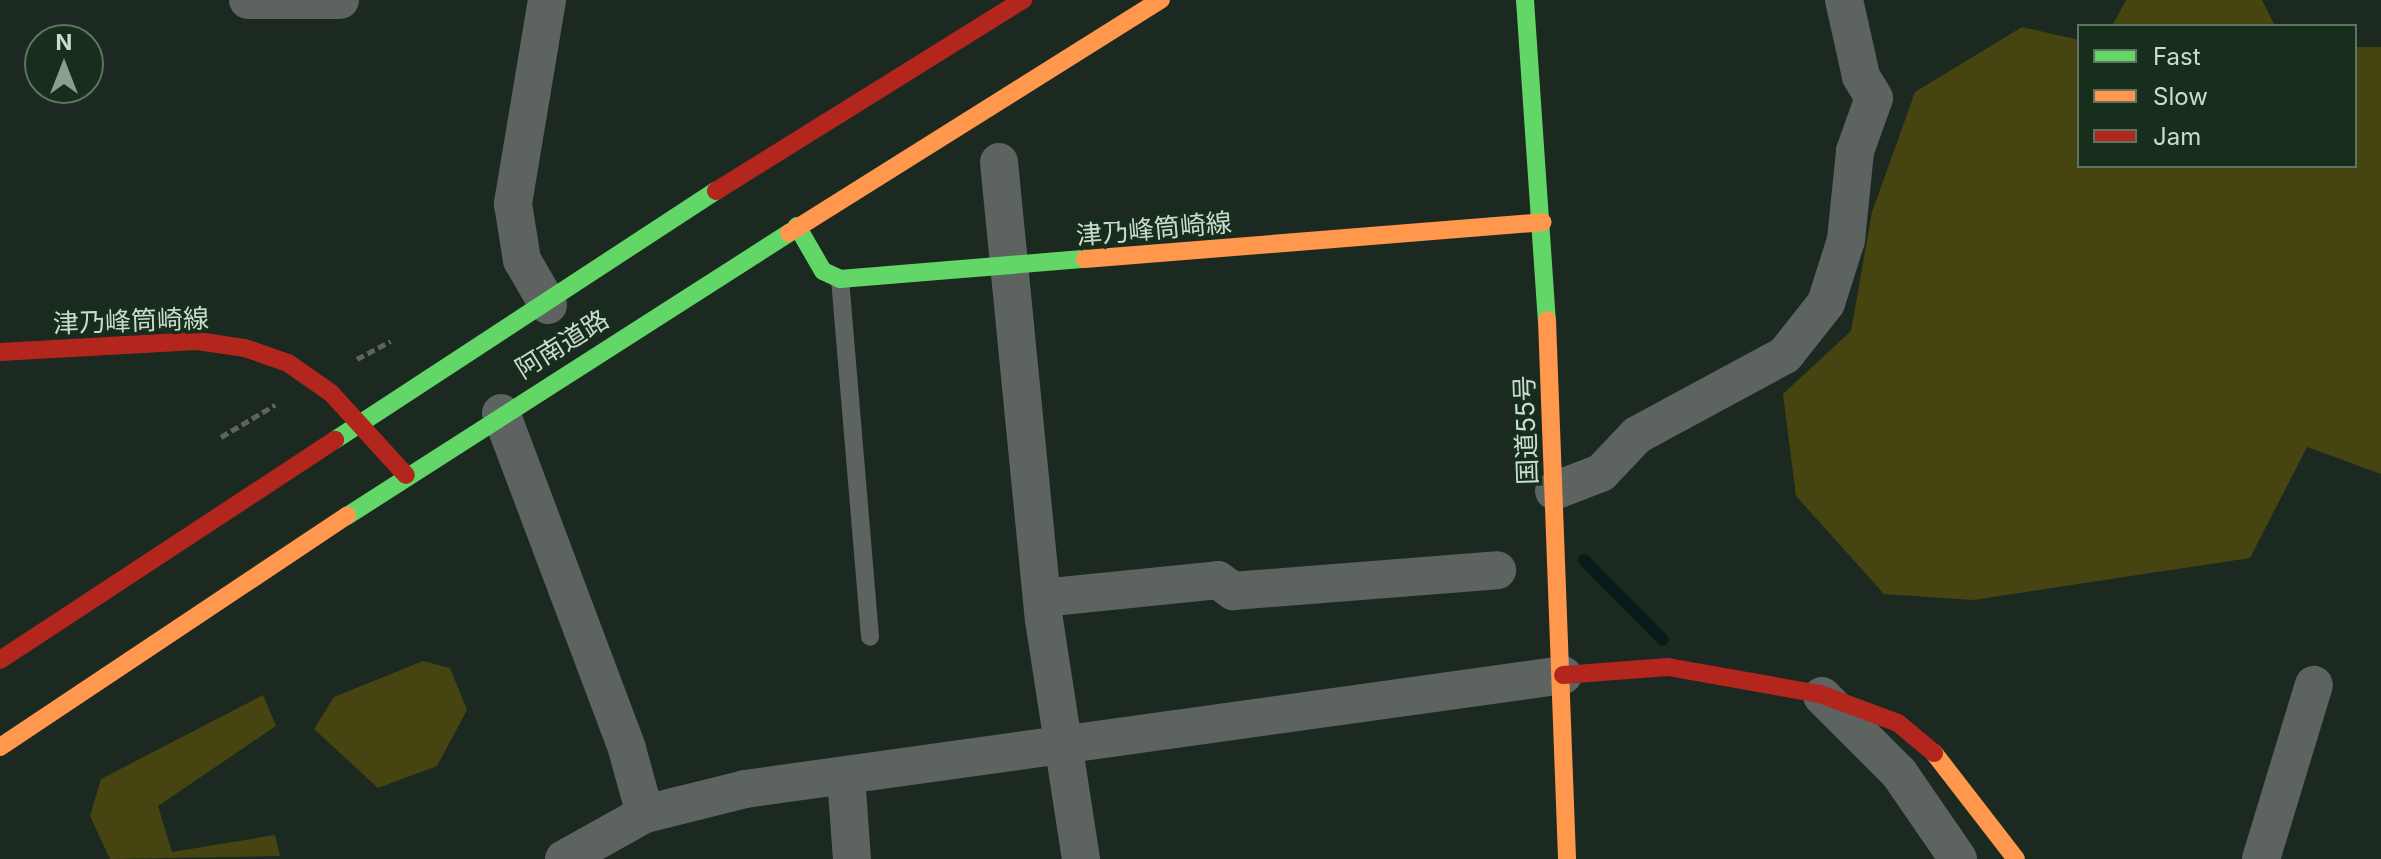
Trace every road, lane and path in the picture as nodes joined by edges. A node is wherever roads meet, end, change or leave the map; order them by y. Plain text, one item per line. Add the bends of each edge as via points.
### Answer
1 (248, 0) edge
2 (340, 0) edge
3 (547, 0) edge
4 (1161, 0) edge
5 (1525, 0) edge
6 (1844, 0) edge
7 (1015, 2) edge
8 (999, 162) dead end
9 (1543, 222) junction
10 (797, 226) junction
11 (1005, 268) junction
12 (840, 279) junction
13 (548, 305) junction
14 (0, 352) edge
15 (501, 413) junction
16 (362, 422) junction
17 (406, 475) junction
18 (1554, 491) junction
19 (1497, 570) dead end
20 (1042, 598) junction
21 (870, 637) dead end
22 (0, 660) edge
23 (1563, 675) junction
24 (2314, 685) dead end
25 (1820, 694) junction
26 (0, 747) edge
27 (1067, 748) junction
28 (846, 776) junction
29 (645, 814) junction
30 (564, 859) edge
31 (852, 859) edge
32 (1081, 859) edge
33 (1567, 859) edge
34 (1958, 859) edge
35 (2016, 859) edge
36 (2261, 859) edge

1 - 2 street
3 - 13 street via 513,204 522,260
4 - 10 main road, 阿南道路
5 - 9 main road, 国道55号
6 - 18 street via 1861,76 1874,98 1855,151 1846,240 1826,303 1785,355 1637,435 1601,473
7 - 13 main road, 阿南道路 via 755,165
8 - 11 street
9 - 11 main road, 津乃峰筒崎線
9 - 18 main road, 国道55号
10 - 12 main road via 823,271
10 - 15 main road, 阿南道路
11 - 12 main road, 津乃峰筒崎線
11 - 20 street
12 - 21 lane
13 - 16 main road, 阿南道路
14 - 16 main road, 津乃峰筒崎線 via 197,341 245,348 288,363
15 - 17 main road, 阿南道路
15 - 29 street via 627,749
16 - 17 main road, 津乃峰筒崎線
16 - 22 main road, 阿南道路
17 - 26 main road, 阿南道路
18 - 23 main road, 国道55号
19 - 20 street via 1233,591 1218,580
20 - 27 street
23 - 25 main road via 1668,667
23 - 27 street
23 - 33 main road, 国道55号
24 - 36 street
25 - 34 street via 1899,773
25 - 35 main road via 1898,723 1940,758
27 - 28 street via 1001,750
27 - 32 street
28 - 29 street via 745,789
28 - 31 street
29 - 30 street

